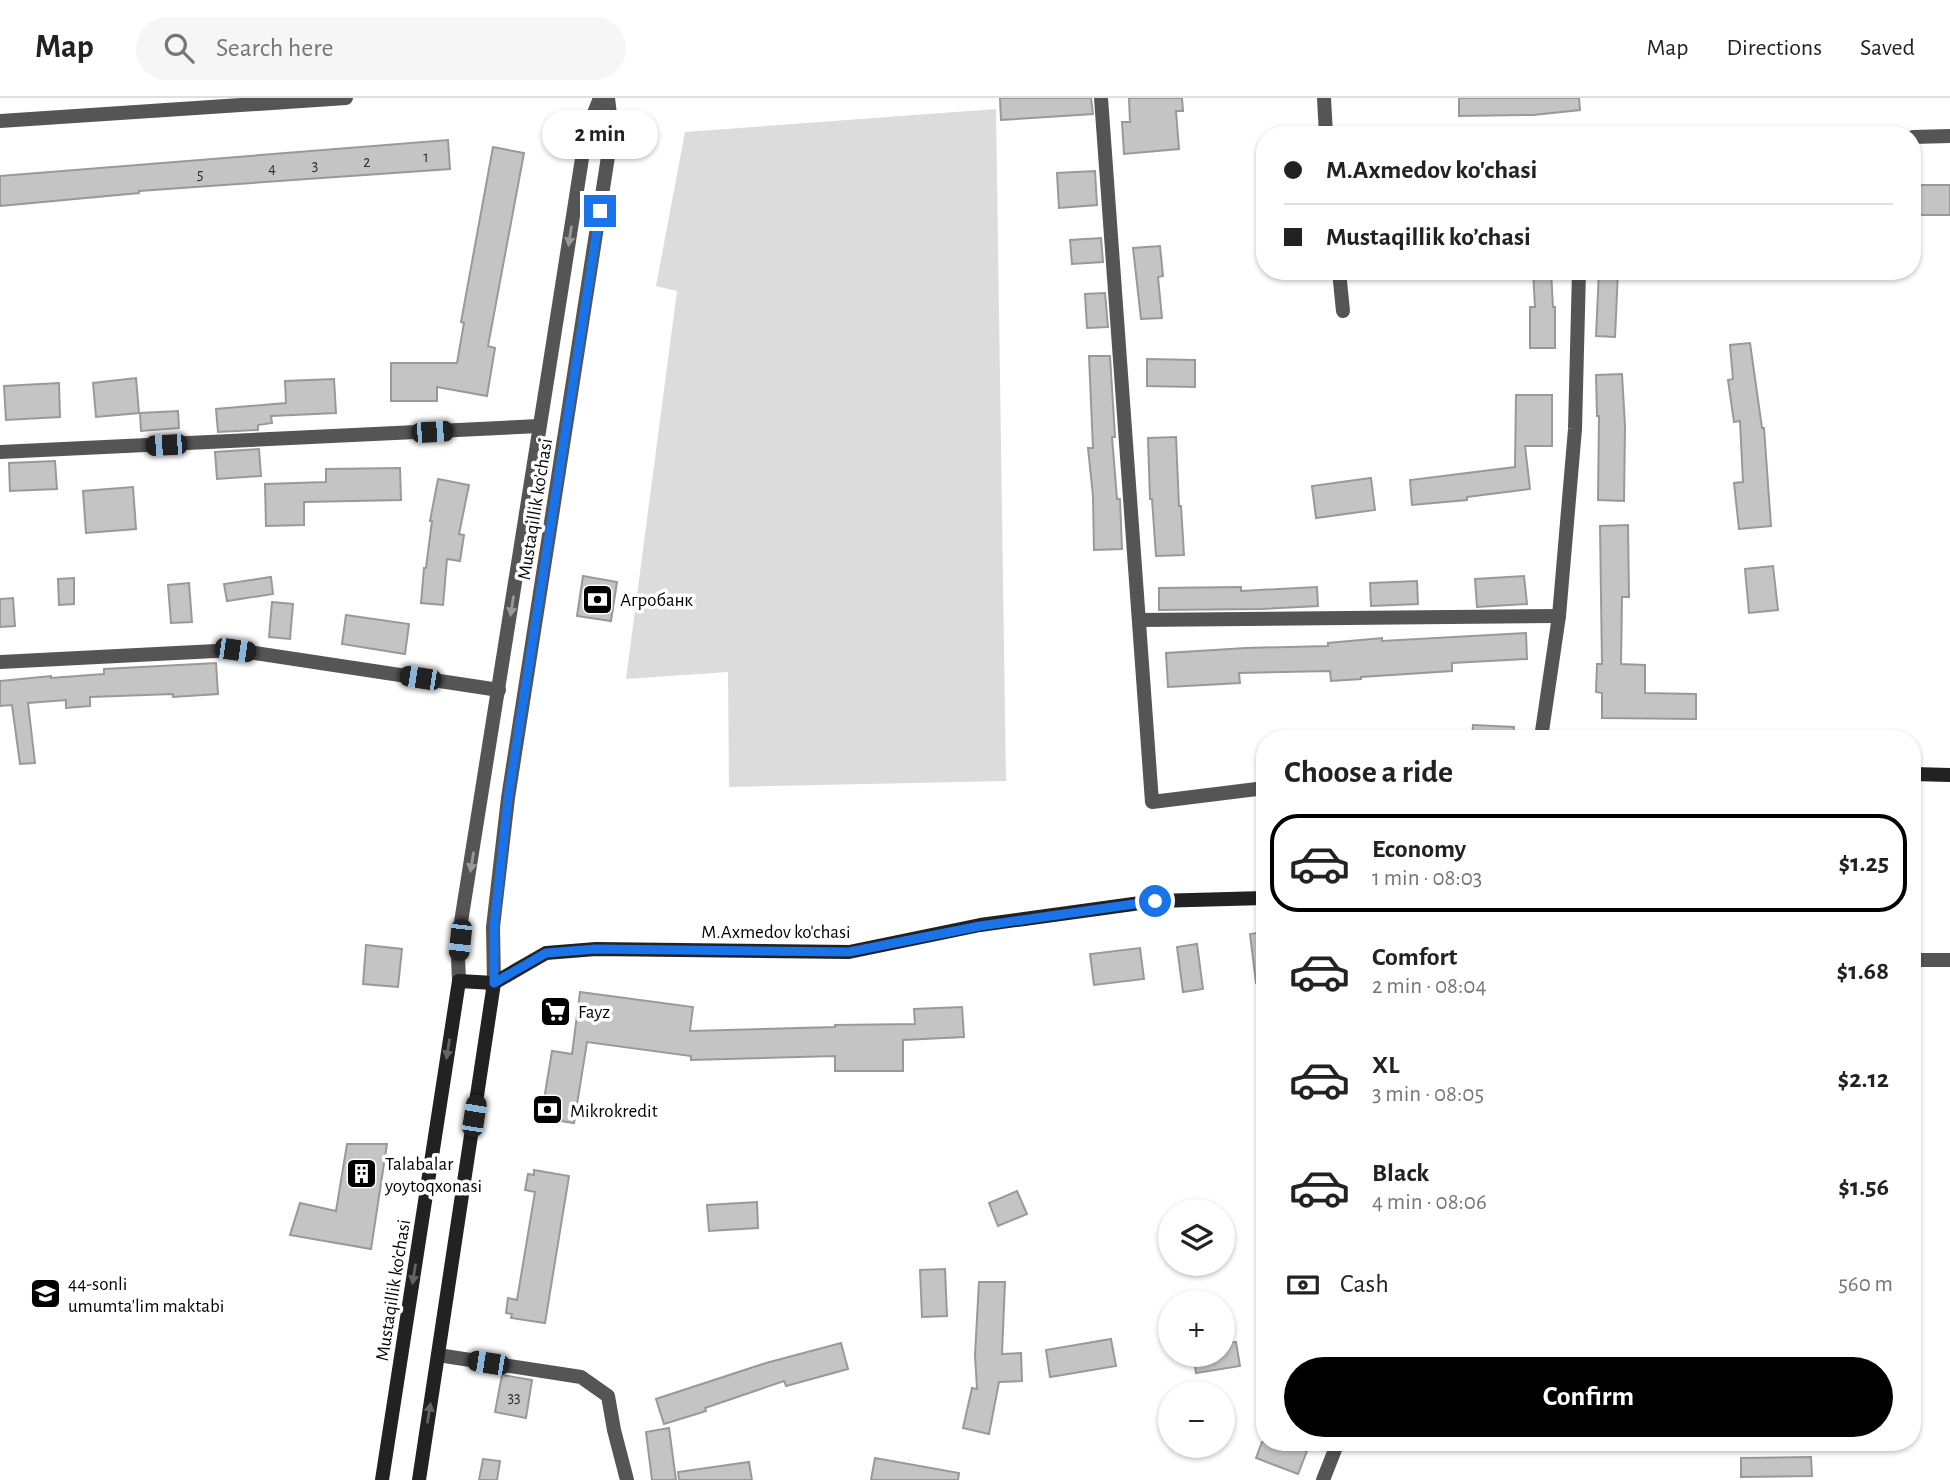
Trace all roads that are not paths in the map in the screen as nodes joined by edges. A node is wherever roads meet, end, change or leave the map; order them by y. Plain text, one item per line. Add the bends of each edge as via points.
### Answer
1 (346, 98) edge
2 (600, 98) edge
3 (608, 98) edge
4 (1101, 98) edge
5 (1324, 98) edge
6 (0, 121) edge
7 (1326, 126) edge
8 (1950, 136) edge
9 (1921, 137) edge
10 (1340, 280) edge
11 (1579, 280) edge
12 (1343, 312) dead end
13 (539, 426) junction
14 (0, 452) edge
15 (1559, 616) junction
16 (1139, 620) junction
17 (0, 662) edge
18 (499, 690) junction
19 (1542, 730) edge
20 (1921, 774) edge
21 (1950, 775) edge
22 (1256, 789) edge
23 (1256, 898) edge
24 (1921, 960) edge
25 (1950, 960) edge
26 (459, 981) junction
27 (494, 983) junction
28 (438, 1355) junction
29 (1334, 1451) edge
30 (382, 1480) edge
31 (419, 1480) edge
32 (626, 1480) edge
33 (1323, 1480) edge

1 - 6 street
2 -> 13 street, Mustaqillik ko’chasi via 586,133
3 - 27 street, Mustaqillik ko’chasi via 612,131 508,798 494,927
4 - 16 street
5 - 7 street
8 - 9 street
10 - 12 street
11 - 15 street via 1575,429
13 - 14 street
13 -> 18 street, Mustaqillik ko’chasi
15 - 16 street
15 - 19 street
16 - 22 street via 1152,802
17 - 18 street via 235,650
18 -> 26 street, Mustaqillik ko’chasi via 461,922
20 - 21 main road
23 - 27 main road, M.Axmedov ko'chasi via 1155,901 980,926 849,952 596,949 546,953
24 - 25 street
26 - 27 main road
26 -> 30 main road, Mustaqillik ko’chasi
27 - 28 main road
31 -> 28 main road
28 - 32 street via 581,1377 608,1396
29 - 33 street

